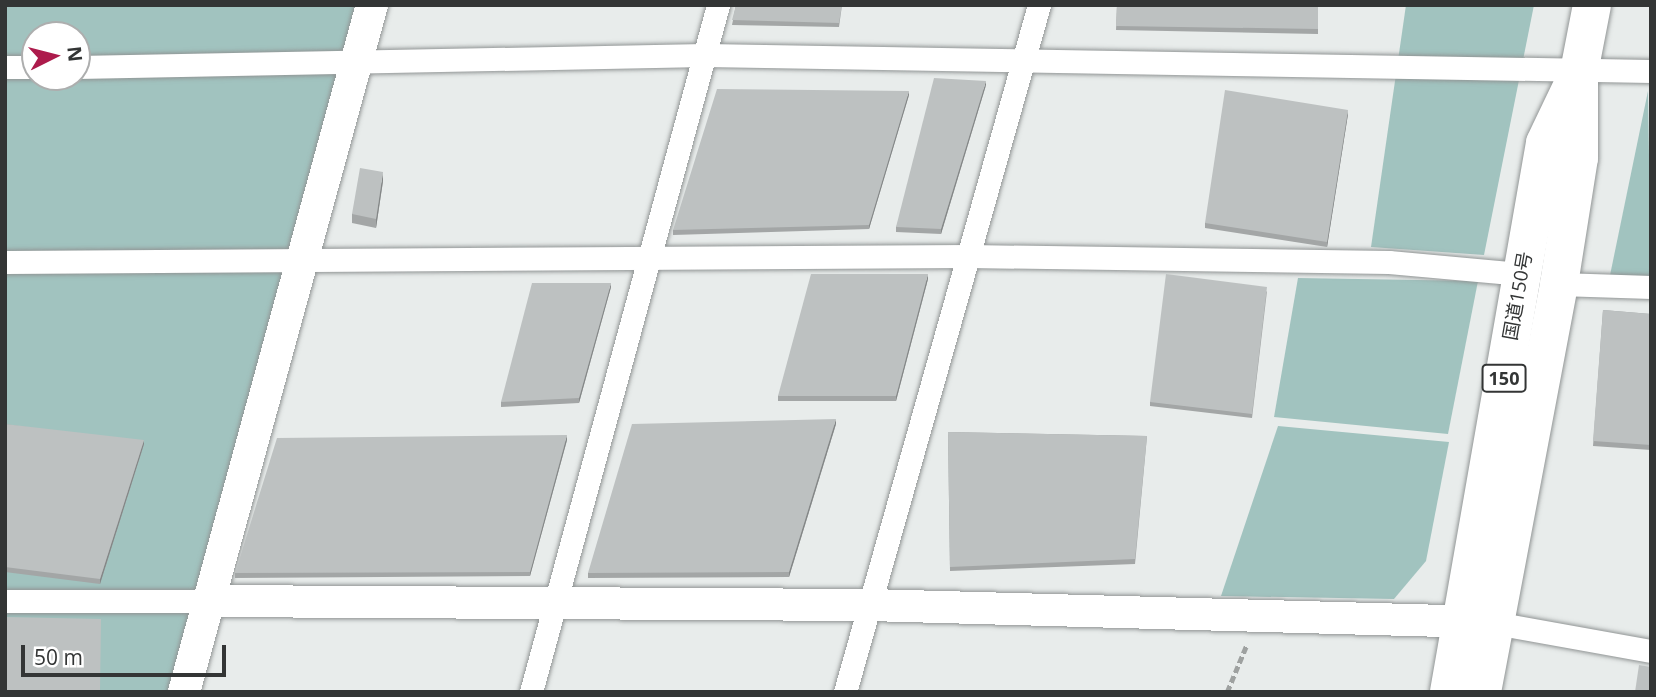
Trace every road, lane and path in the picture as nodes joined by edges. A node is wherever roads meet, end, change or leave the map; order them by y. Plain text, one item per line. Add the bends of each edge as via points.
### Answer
1 (372, 5) edge
2 (718, 5) edge
3 (1039, 5) edge
4 (1592, 5) edge
5 (705, 55) junction
6 (1023, 60) junction
7 (356, 65) junction
8 (91, 67) edge
9 (1651, 71) edge
10 (1579, 72) junction
11 (650, 255) junction
12 (968, 256) junction
13 (302, 260) junction
14 (5, 262) edge
15 (1522, 274) junction
16 (1559, 284) junction
17 (1651, 287) edge
18 (555, 600) junction
19 (5, 601) edge
20 (209, 601) junction
21 (869, 605) junction
22 (1260, 615) junction
23 (1478, 622) junction
24 (1651, 651) edge
25 (184, 692) edge
26 (531, 692) edge
27 (845, 692) edge
28 (1227, 692) edge
29 (1449, 692) edge
30 (1482, 692) edge

1 - 7 street
2 - 5 street
3 - 6 street
4 - 10 highway, 国道150号 / 150
5 - 6 street
5 - 7 street
5 - 11 street
6 - 10 street
6 - 12 street
7 - 8 street
7 - 13 street
9 - 10 street
10 - 15 highway, 国道150号 / 150 via 1545,143
10 - 16 highway, 国道150号 / 150 via 1579,158
11 - 12 street
11 - 13 street
11 - 18 street
12 - 15 street via 1389,262
12 - 21 street
13 - 14 street
13 - 20 street
15 - 23 highway, 国道150号 / 150
16 - 17 street
16 - 23 highway, 国道150号 / 150
18 - 20 street
18 - 21 street
18 - 26 street
19 - 20 street
20 - 25 street
21 - 22 street
21 - 27 street
22 - 23 street
22 - 28 path
23 - 24 street
23 - 29 highway, 国道150号 / 150
23 - 30 highway, 国道150号 / 150

